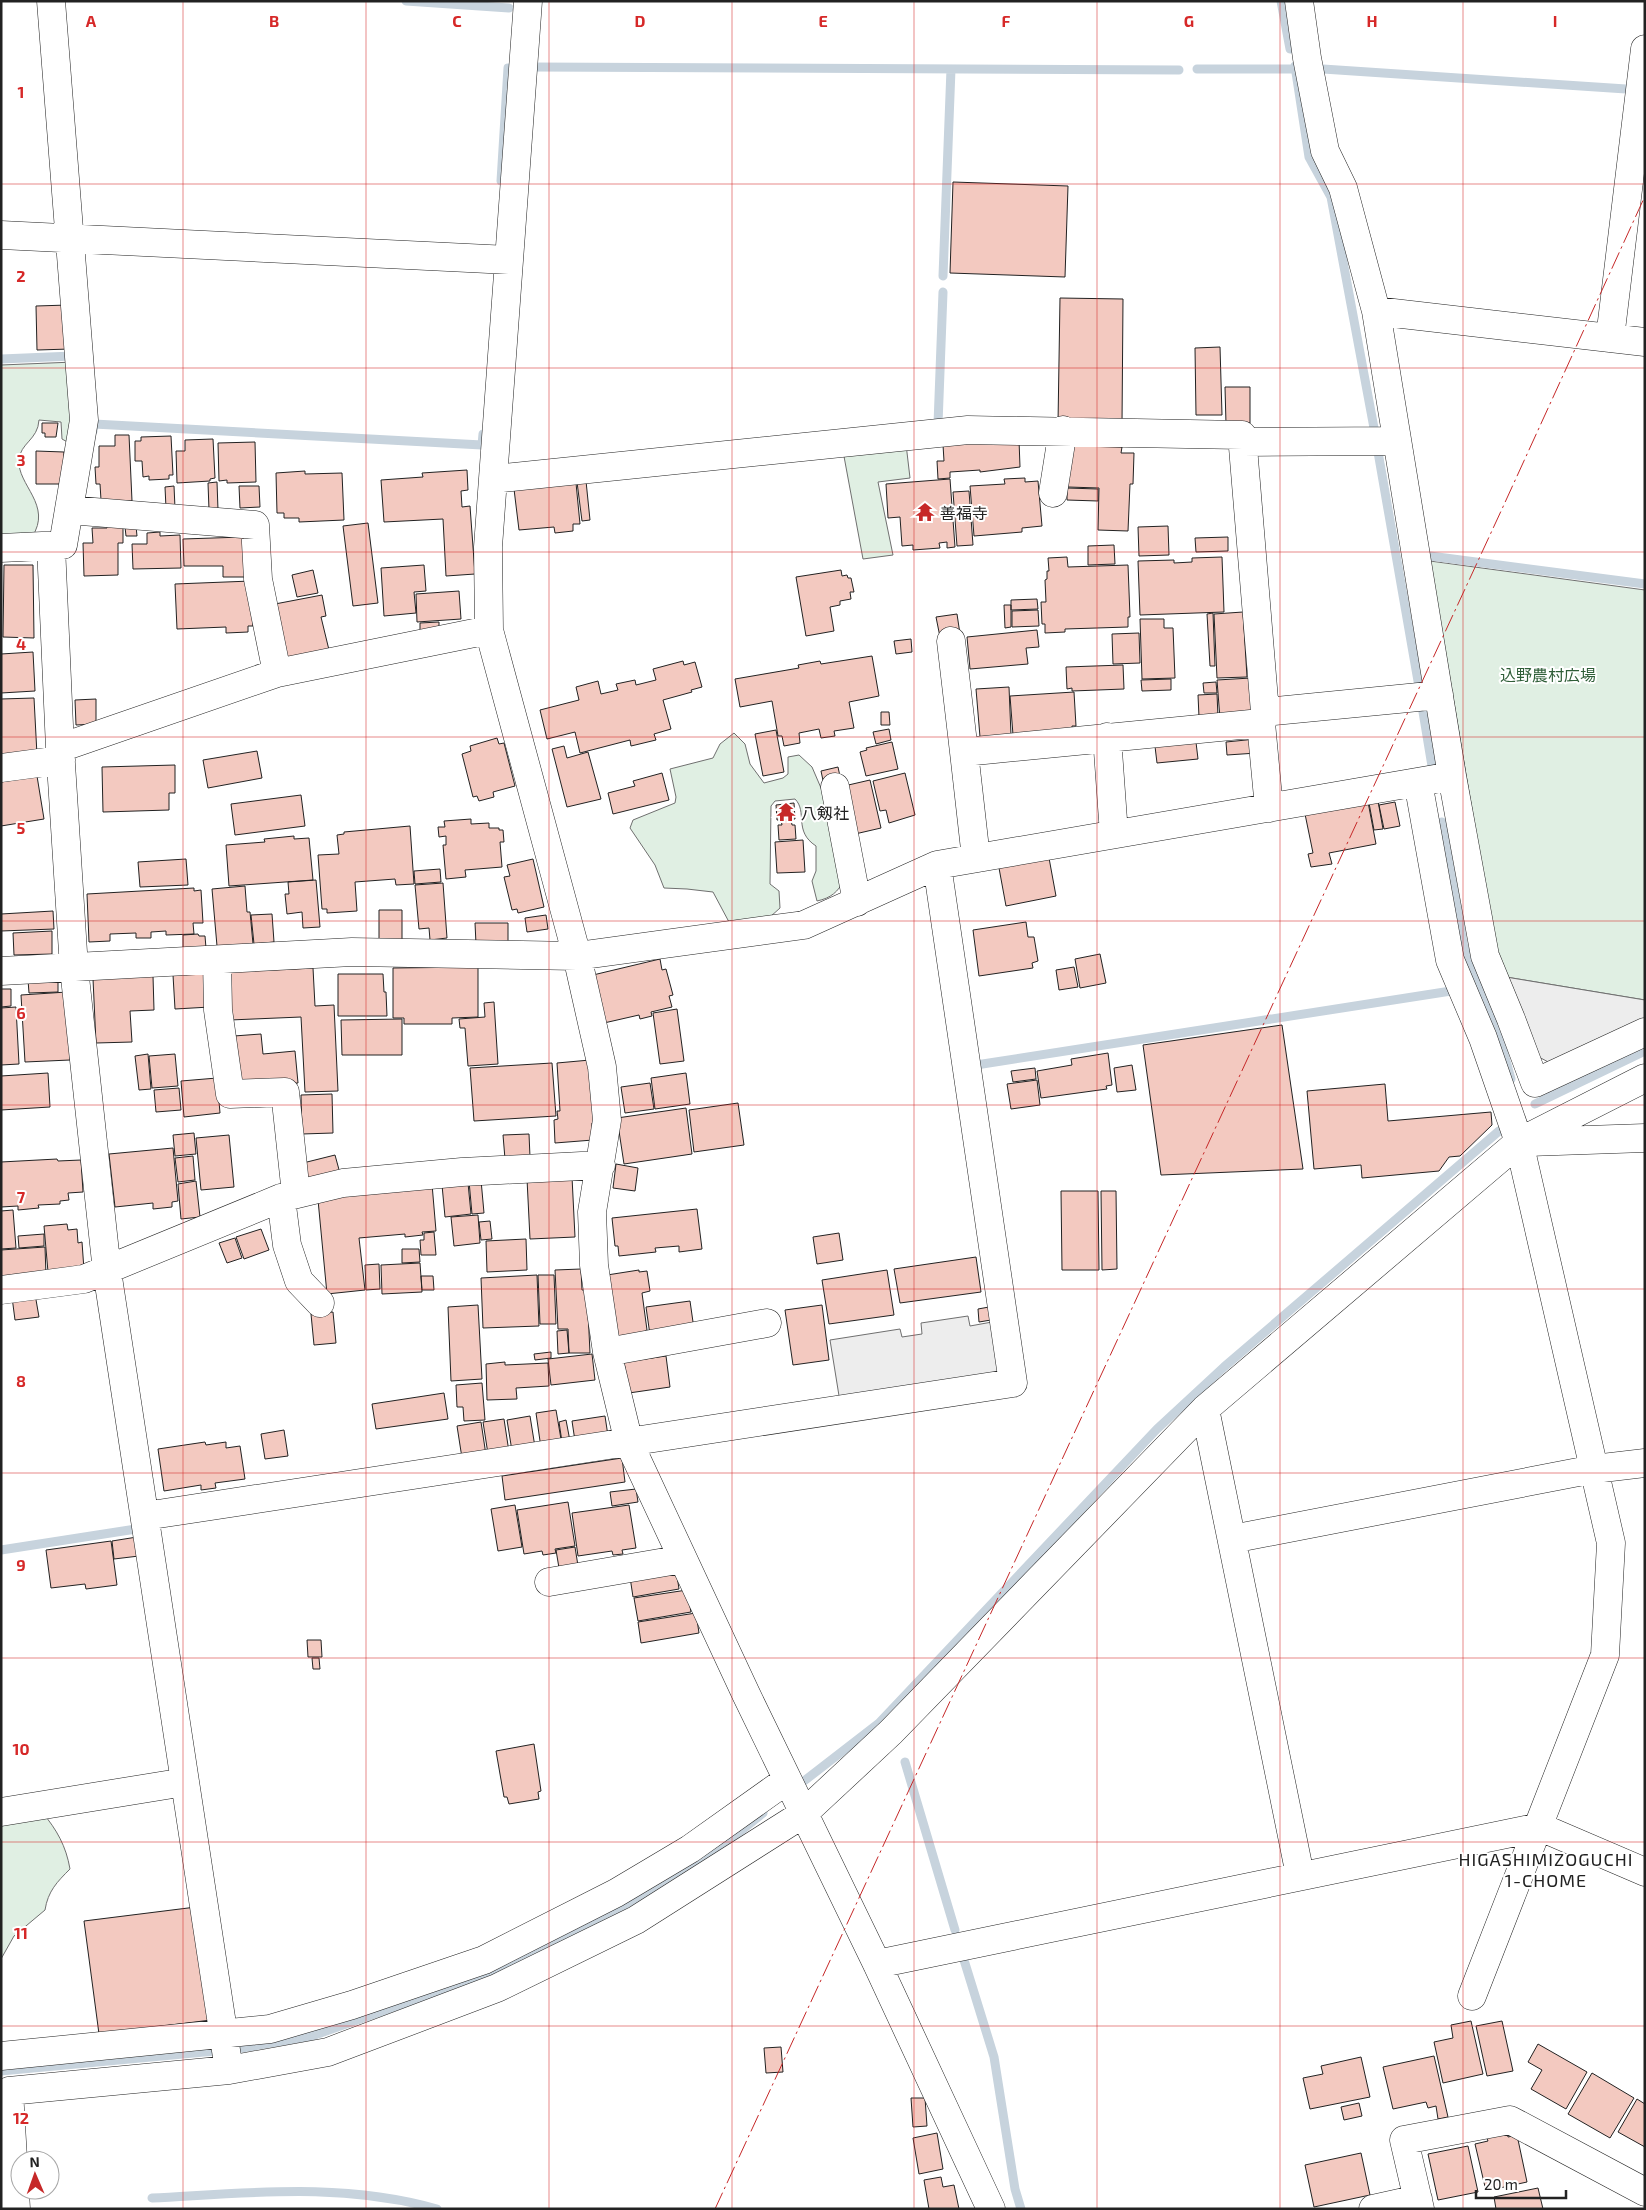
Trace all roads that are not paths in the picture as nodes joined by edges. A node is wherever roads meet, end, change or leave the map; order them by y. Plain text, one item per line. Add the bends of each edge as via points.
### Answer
1 (51, 1) edge
2 (528, 1) edge
3 (1299, 1) edge
4 (1645, 49) edge
5 (1, 235) edge
6 (70, 239) junction
7 (509, 260) junction
8 (1376, 311) junction
9 (1610, 338) junction
10 (1645, 342) edge
11 (1063, 430) junction
12 (1397, 440) junction
13 (1243, 442) junction
14 (493, 479) junction
15 (1053, 493) dead end
16 (69, 510) junction
17 (51, 546) junction
18 (1, 548) edge
19 (489, 630) junction
20 (952, 641) dead end
21 (277, 673) junction
22 (1439, 695) junction
23 (1263, 718) junction
24 (1107, 737) junction
25 (964, 752) junction
26 (60, 754) junction
27 (1, 768) edge
28 (1452, 776) junction
29 (1418, 782) junction
30 (835, 787) dead end
31 (1269, 808) junction
32 (1114, 834) junction
33 (976, 858) junction
34 (937, 865) junction
35 (857, 902) junction
36 (577, 956) junction
37 (217, 960) junction
38 (74, 968) junction
39 (1, 972) edge
40 (1645, 1032) edge
41 (1645, 1078) edge
42 (1645, 1138) edge
43 (1519, 1142) junction
44 (601, 1165) junction
45 (289, 1196) junction
46 (107, 1271) junction
47 (1, 1290) edge
48 (320, 1303) dead end
49 (767, 1324) dead end
50 (606, 1352) junction
51 (1205, 1409) junction
52 (629, 1443) junction
53 (1645, 1463) edge
54 (1594, 1468) junction
55 (144, 1516) junction
56 (1232, 1539) junction
57 (684, 1559) junction
58 (549, 1582) dead end
59 (787, 1780) junction
60 (185, 1782) junction
61 (1, 1812) edge
62 (803, 1814) junction
63 (1540, 1827) junction
64 (1645, 1872) edge
65 (1300, 1875) junction
66 (877, 1964) junction
67 (1472, 1996) dead end
68 (224, 2034) junction
69 (1, 2056) edge
70 (229, 2070) junction
71 (5, 2093) edge
72 (1645, 2192) edge
73 (1419, 2204) edge
74 (16, 2209) edge
75 (991, 2209) edge
76 (1373, 2209) edge

1 - 6 street
2 - 7 street
3 - 8 street via 1325,151 1343,188
4 - 9 street
5 - 6 street
6 - 7 street
6 - 16 street via 84,420
7 - 14 street
8 - 9 street
8 - 12 street
9 - 10 street
11 - 13 street via 1242,435
11 - 14 street via 968,430
11 - 15 street
12 - 13 street
12 - 22 street
13 - 23 street
14 - 19 street via 488,547
16 - 17 street via 63,545
16 - 21 street via 256,525 258,579
17 - 18 street
17 - 26 street
19 - 21 street
19 - 36 street
20 - 25 street
21 - 26 street
22 - 23 street
22 - 28 street
23 - 24 street
23 - 31 street
24 - 25 street
24 - 32 street
25 - 33 street
26 - 27 street
26 - 38 street
28 - 29 street
28 - 40 street via 1485,956 1535,1083
29 - 31 street
29 - 43 street via 1450,960 1483,1038
30 - 35 street
31 - 32 street
32 - 33 street
33 - 34 street
34 - 35 street
34 - 52 street via 1013,1384
35 - 36 street via 804,925
36 - 37 street via 352,952
36 - 44 street via 602,1068 607,1120
37 - 38 street
37 - 45 street via 218,1010 230,1094 285,1092
38 - 39 street
38 - 46 street
41 - 43 street
42 - 43 street
43 - 51 street
43 - 54 street
44 - 45 street via 462,1172 343,1183
44 - 50 street via 592,1212 594,1266
45 - 46 street
45 - 48 street via 287,1245 299,1281
46 - 47 street via 84,1279
46 - 55 street
49 - 50 street
50 - 52 street
51 - 56 street
51 - 62 street via 891,1732
52 - 55 street
52 - 57 street
53 - 54 street
54 - 56 street
54 - 63 street via 1611,1543 1605,1655
55 - 60 street
56 - 65 street
57 - 58 street
57 - 59 street
59 - 62 street
59 - 68 street via 690,1849 616,1893 484,1960 270,2029
60 - 61 street
60 - 68 street
62 - 66 street
62 - 70 street via 636,1920 497,1988 328,2052
63 - 64 street
63 - 65 street
63 - 67 street
65 - 66 street
66 - 75 street
68 - 69 street
68 - 70 street
70 - 71 street
71 - 74 street
72 - 73 street via 1510,2120 1404,2140
73 - 76 street

